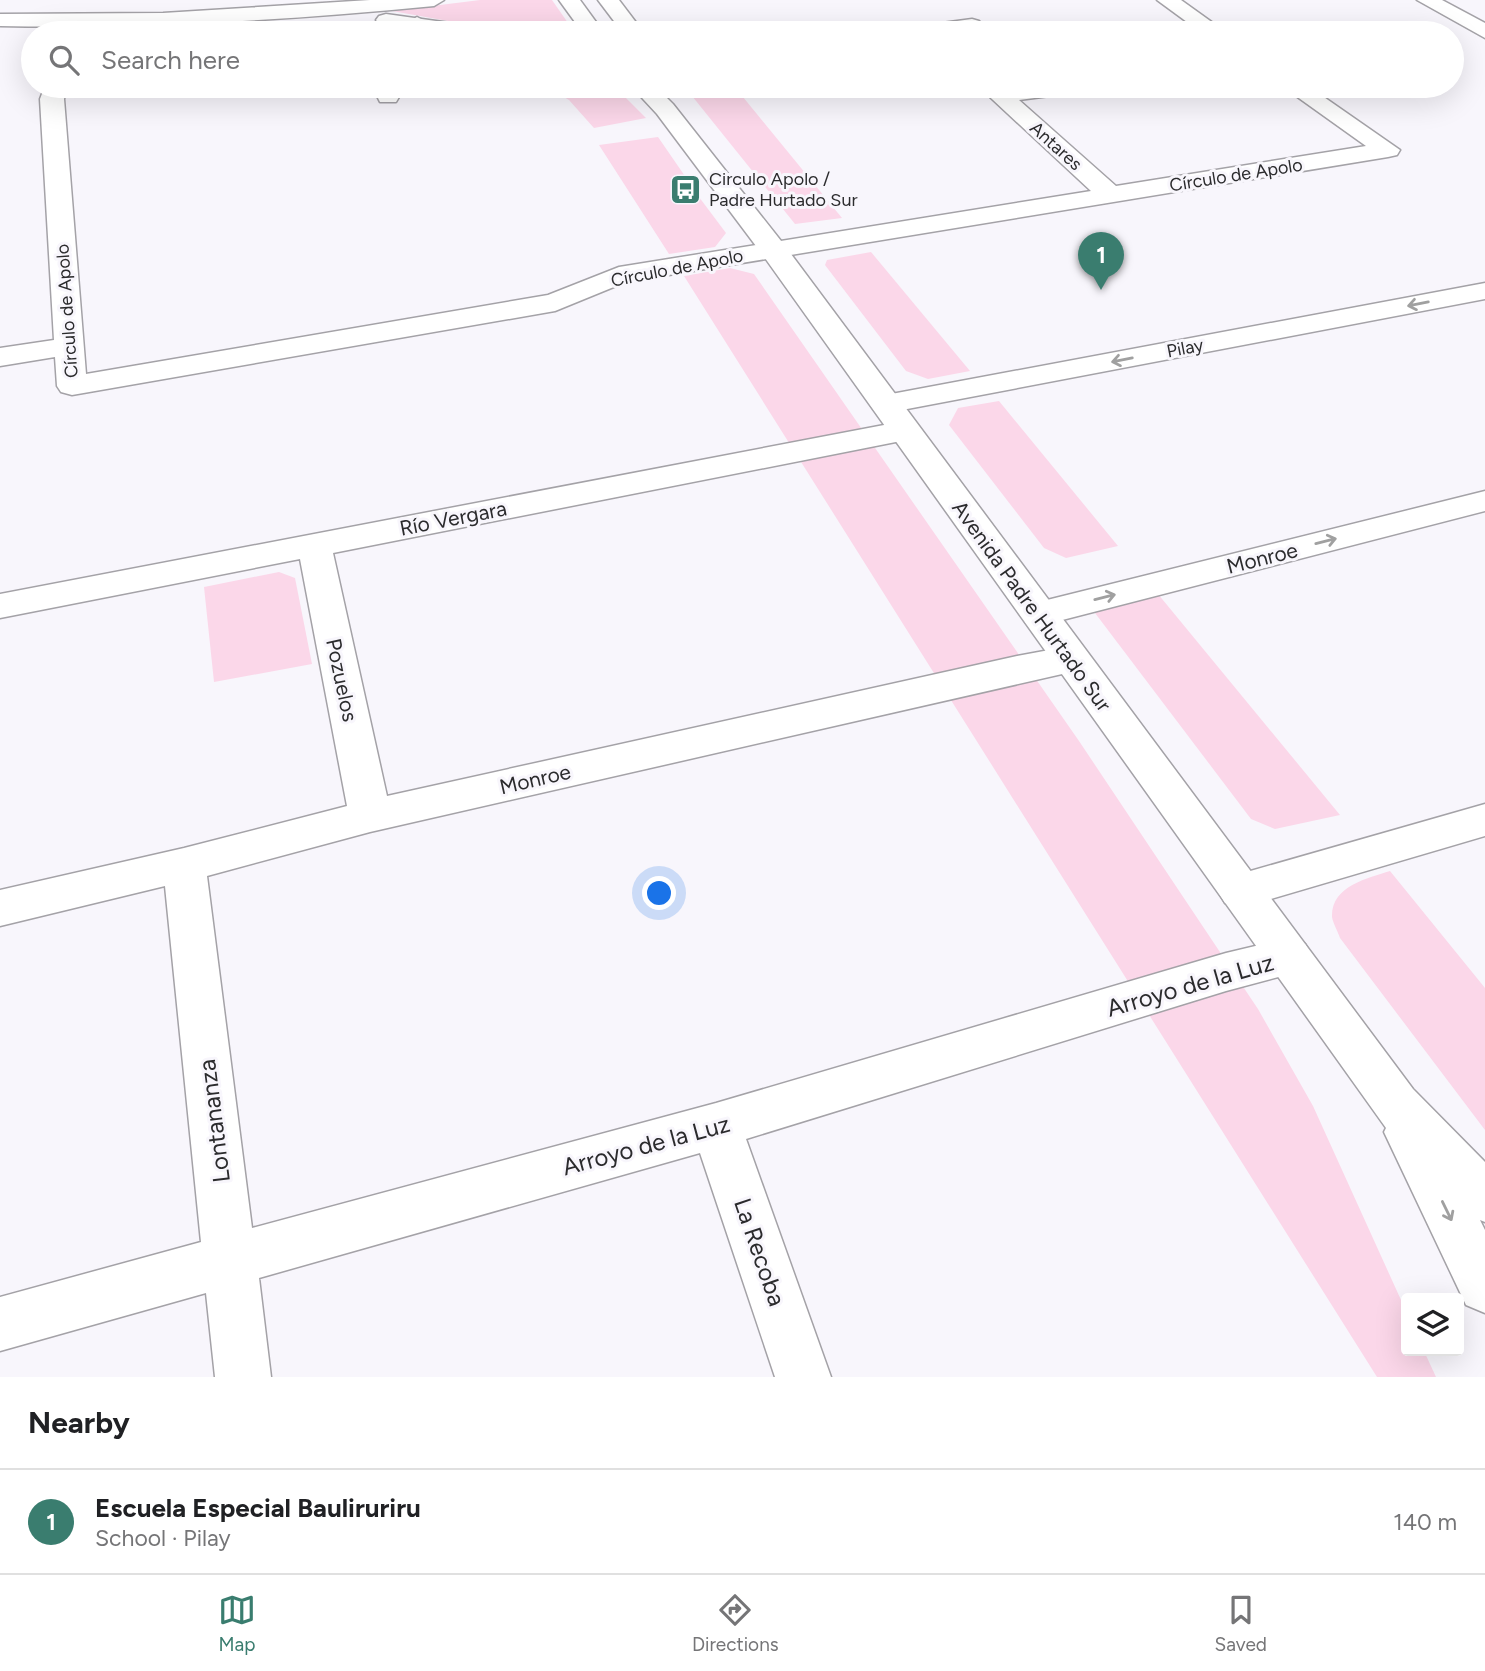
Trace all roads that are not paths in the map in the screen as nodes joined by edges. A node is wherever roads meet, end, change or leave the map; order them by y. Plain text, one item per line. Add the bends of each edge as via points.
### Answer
1 (434, 0) edge
2 (569, 0) edge
3 (608, 0) edge
4 (1167, 0) edge
5 (1427, 0) edge
6 (0, 1) edge
7 (275, 8) edge
8 (952, 8) dead end
9 (0, 20) edge
10 (143, 21) edge
11 (381, 21) edge
12 (585, 21) edge
13 (625, 21) edge
14 (967, 21) edge
15 (1198, 21) edge
16 (21, 22) edge
17 (1485, 32) edge
18 (52, 98) edge
19 (661, 98) edge
20 (1003, 98) edge
21 (1311, 98) edge
22 (1112, 196) junction
23 (775, 252) junction
24 (1485, 291) edge
25 (70, 346) junction
26 (0, 357) edge
27 (895, 417) junction
28 (1485, 501) edge
29 (314, 544) junction
30 (0, 606) edge
31 (1039, 614) junction
32 (1071, 659) junction
33 (370, 816) junction
34 (1485, 820) edge
35 (184, 865) junction
36 (1240, 891) junction
37 (0, 908) edge
38 (1289, 957) junction
39 (1396, 1105) junction
40 (716, 1126) junction
41 (1485, 1198) edge
42 (231, 1262) junction
43 (1485, 1286) edge
44 (0, 1324) edge
45 (243, 1377) edge
46 (803, 1377) edge

1 - 7 street
2 - 12 street
3 - 13 street
4 - 15 street
5 - 17 street
6 - 7 street
7 - 10 street
7 - 11 street
8 - 14 street
9 - 16 street
18 - 25 street, Círculo de Apolo
19 - 23 street, Avenida Padre Hurtado Sur
20 - 22 street, Antares
21 - 22 street, Círculo de Apolo via 1388,150
22 - 23 street, Círculo de Apolo
23 - 25 street, Círculo de Apolo via 619,275 555,302 72,386
23 - 27 street, Avenida Padre Hurtado Sur
24 -> 27 street, Pilay
25 - 26 street
27 - 29 street, Río Vergara
27 - 31 street, Avenida Padre Hurtado Sur
31 -> 28 street, Monroe
29 - 30 street, Río Vergara
29 - 33 street, Pozuelos
31 - 32 street, Avenida Padre Hurtado Sur
32 - 33 street, Monroe
32 - 36 street, Avenida Padre Hurtado Sur
33 - 35 street, Monroe
34 - 36 street
35 - 37 street, Monroe
35 - 42 street, Lontananza
36 - 38 street, Avenida Padre Hurtado Sur
38 - 39 street, Avenida Padre Hurtado Sur
38 - 40 street, Arroyo de la Luz
39 - 41 street, Avenida Padre Hurtado Sur
39 -> 43 street, Avenida Padre Hurtado Sur
40 - 42 street, Arroyo de la Luz
40 - 46 street, La Recoba
42 - 44 street, Arroyo de la Luz
42 - 45 street, Lontananza

